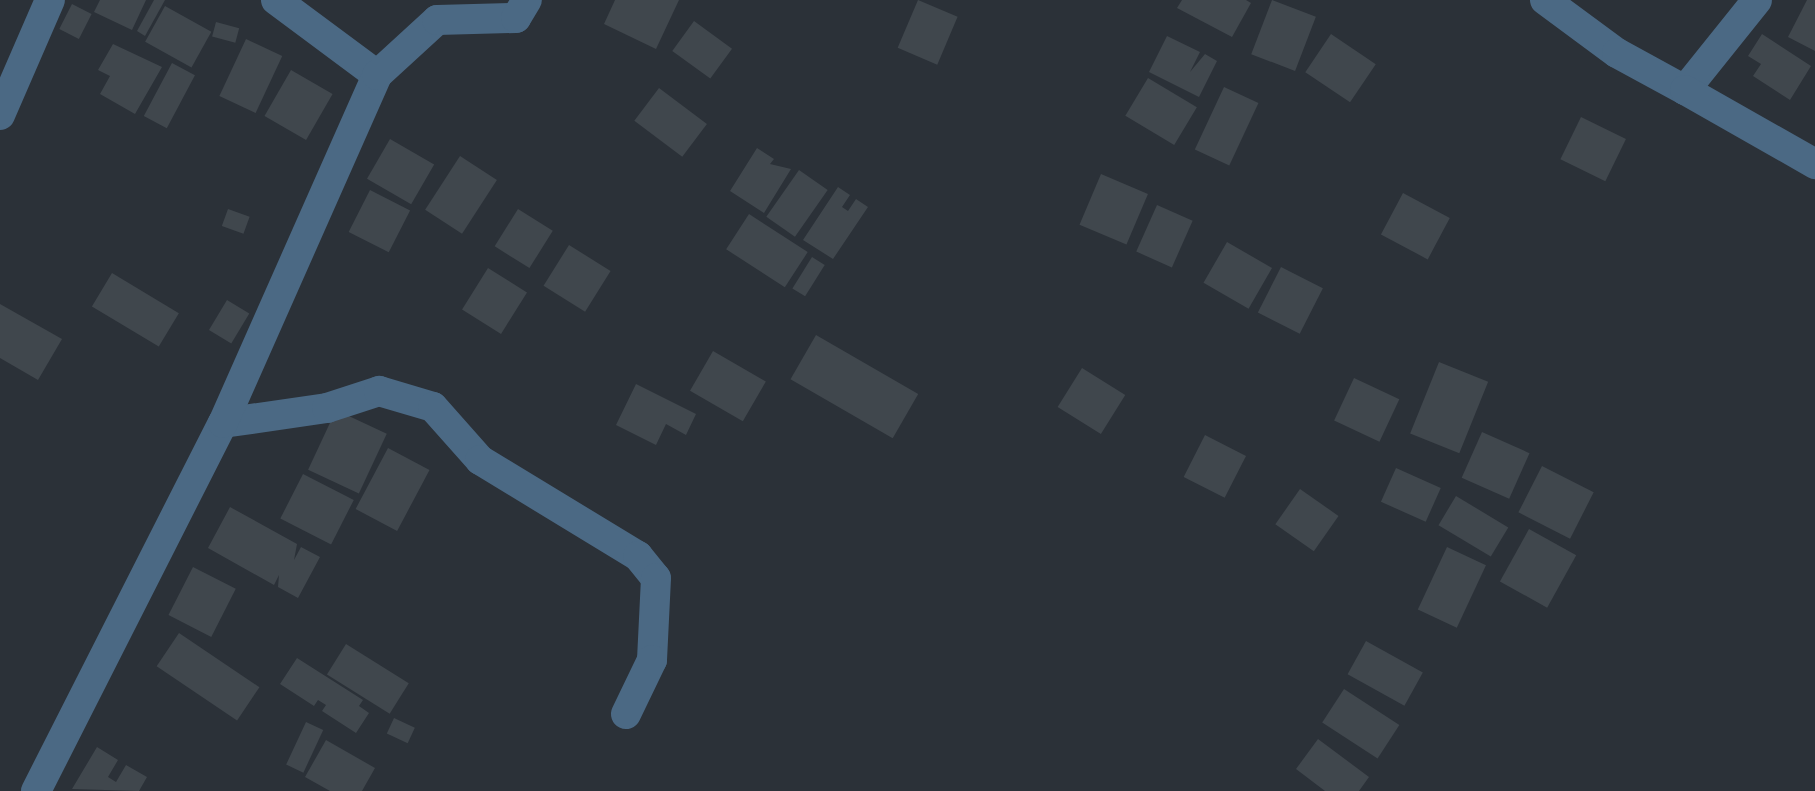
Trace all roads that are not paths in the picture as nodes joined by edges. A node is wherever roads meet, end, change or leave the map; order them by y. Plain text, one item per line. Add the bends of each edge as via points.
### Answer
1 (50, 0) edge
2 (276, 0) edge
3 (527, 0) edge
4 (1545, 0) edge
5 (1758, 0) edge
6 (377, 75) junction
7 (1684, 90) junction
8 (0, 115) edge
9 (1815, 164) edge
10 (223, 423) junction
11 (626, 714) dead end
12 (36, 791) edge

1 - 8 street
2 - 6 street
3 - 6 street via 516,18 437,20
4 - 7 street via 1617,53
5 - 7 street
6 - 10 street
7 - 9 street
10 - 11 street via 327,408 379,391 433,407 480,460 638,556 656,578 652,660
10 - 12 street

